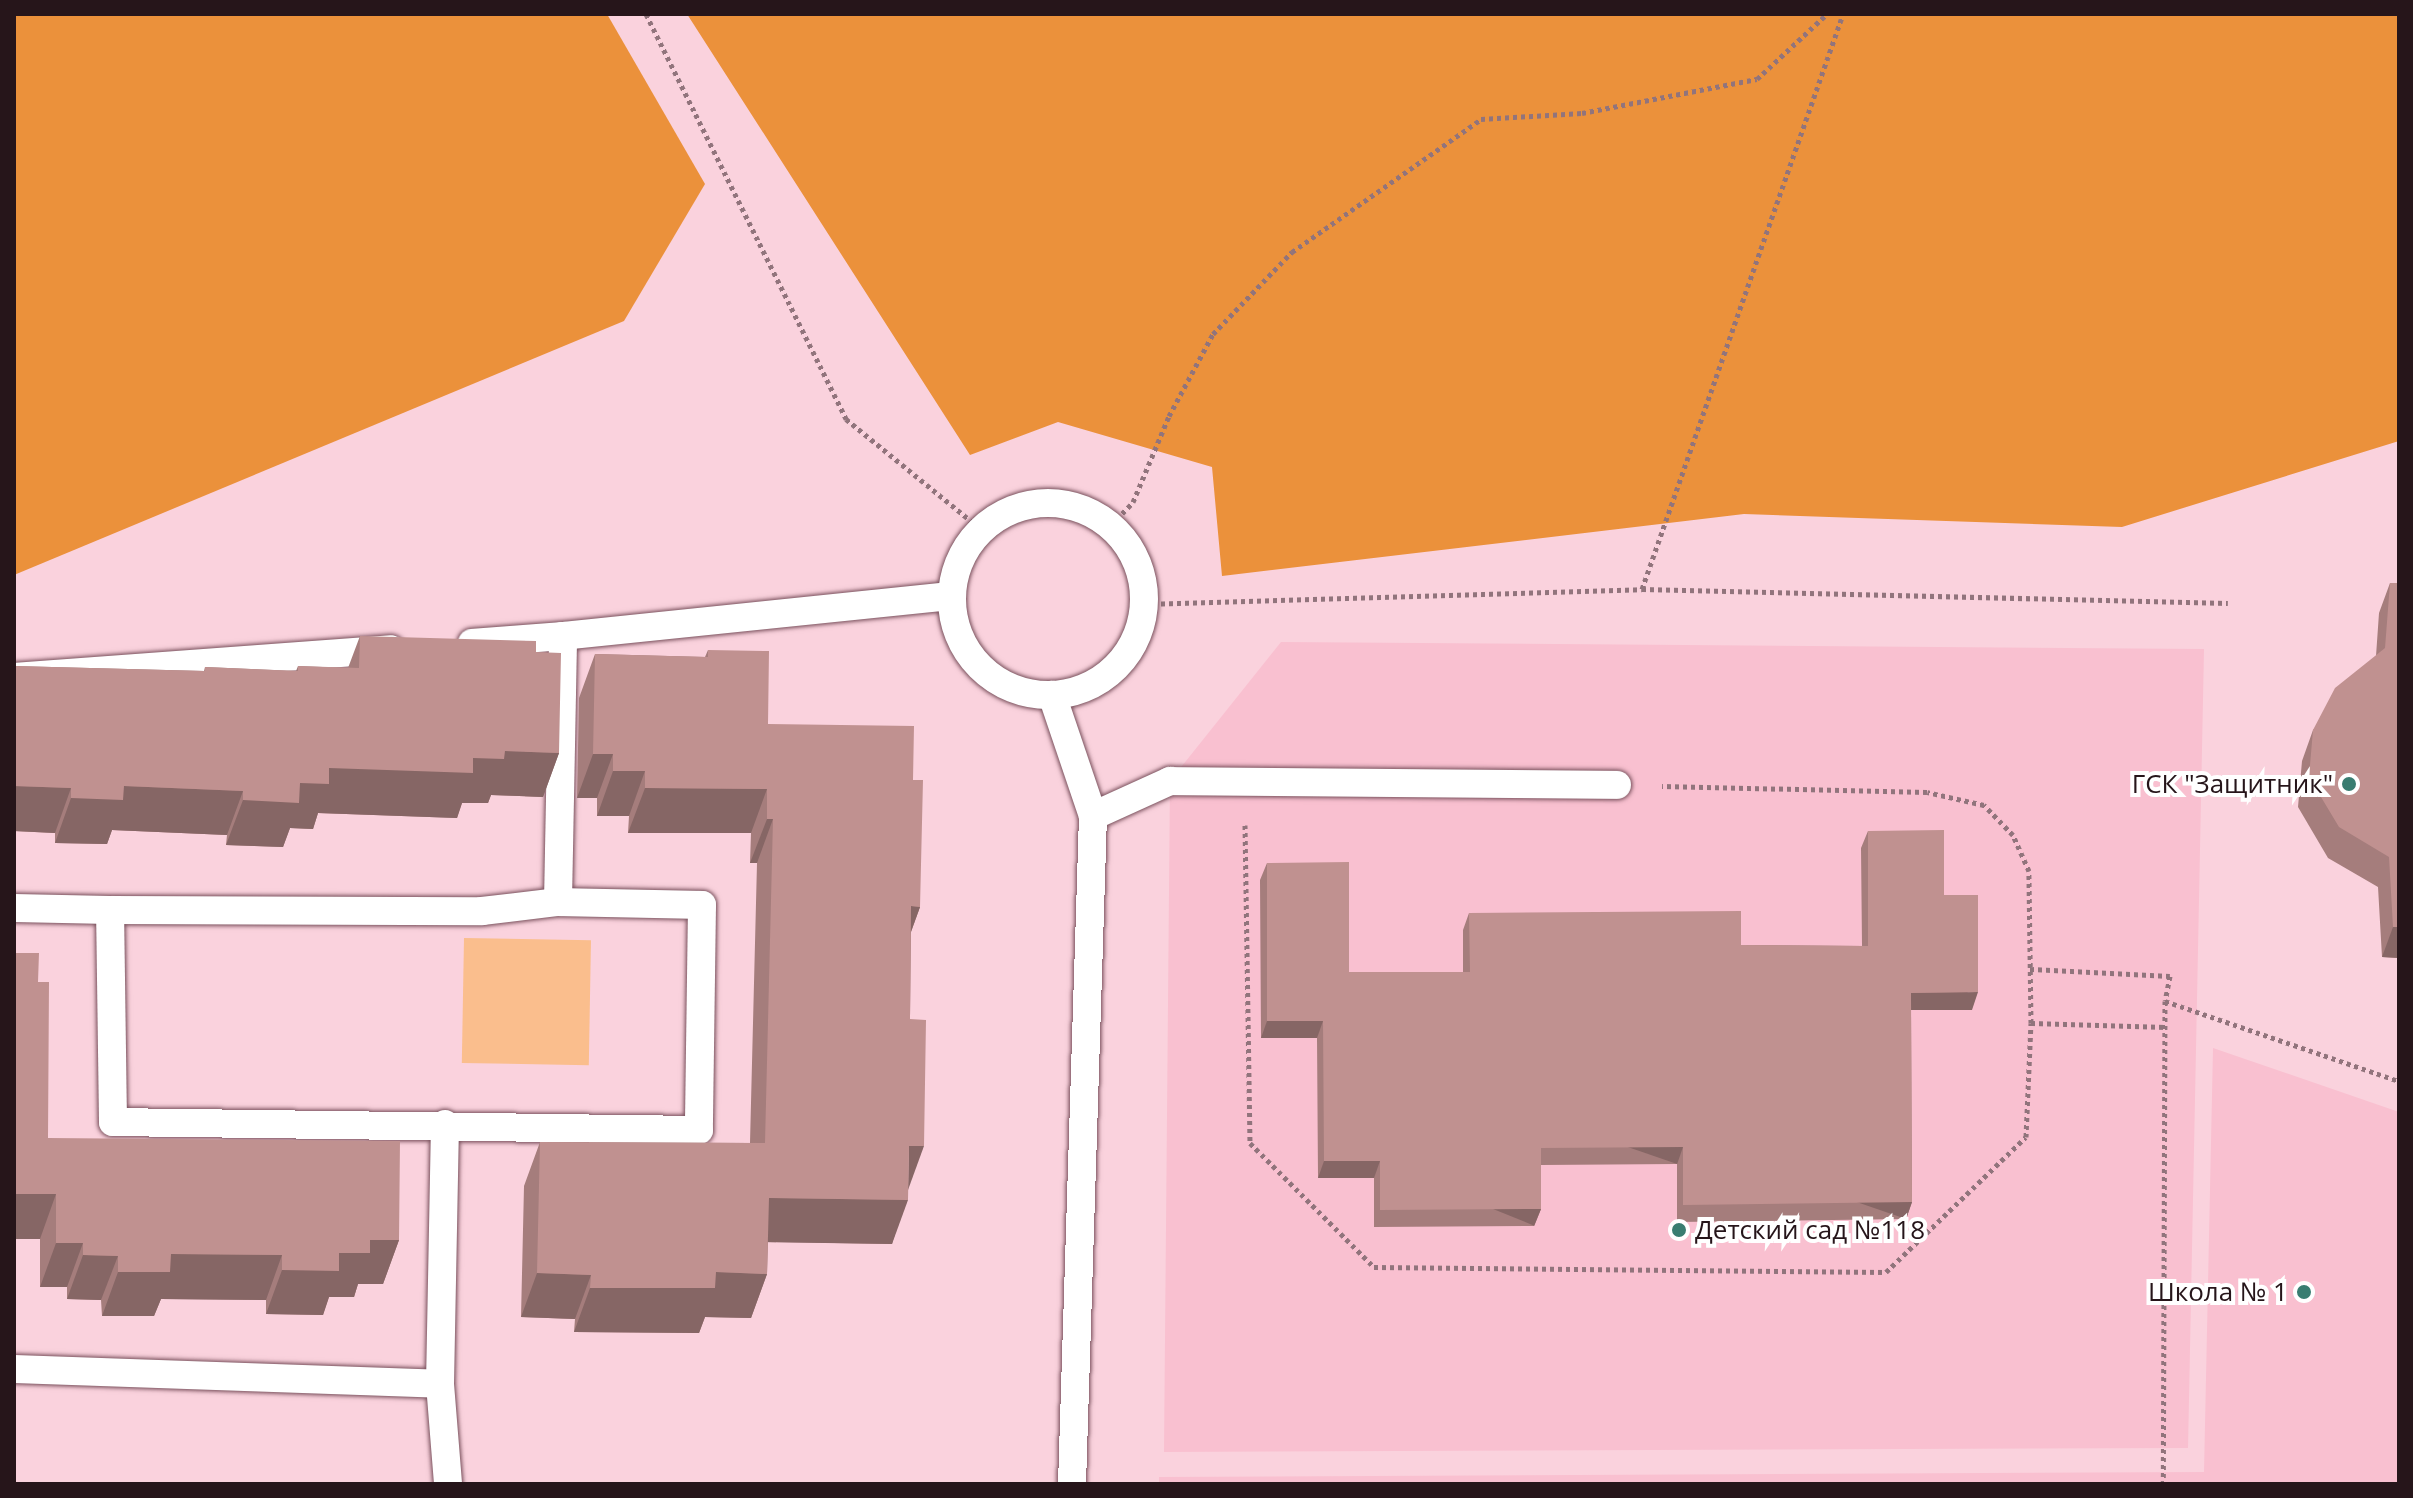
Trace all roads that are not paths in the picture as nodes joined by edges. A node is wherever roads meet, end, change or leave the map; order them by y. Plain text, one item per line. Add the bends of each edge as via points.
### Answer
1 (951, 596) junction
2 (563, 636) junction
3 (14, 677) edge
4 (1052, 695) junction
5 (1617, 785) road end
6 (1093, 816) junction
7 (558, 902) junction
8 (14, 908) edge
9 (110, 910) junction
10 (445, 1124) junction
11 (14, 1369) edge
12 (440, 1384) junction
13 (448, 1484) edge
14 (1072, 1484) edge

1 - 2 lane
1 - 4 lane via 955,628 969,656 992,678 1020,691
1 - 4 lane via 960,560 981,529 1004,512 1031,503 1060,503 1088,510 1111,525 1131,548 1142,575 1145,604 1139,632 1126,657 1105,677 1080,690
2 - 3 lane
2 - 7 lane
4 - 6 lane
5 - 6 lane via 1170,781
6 - 14 lane
7 - 9 lane via 482,911
7 - 10 lane via 702,905 699,1130
8 - 9 lane
9 - 10 lane via 113,1122
10 - 12 lane
11 - 12 lane
12 - 13 lane

